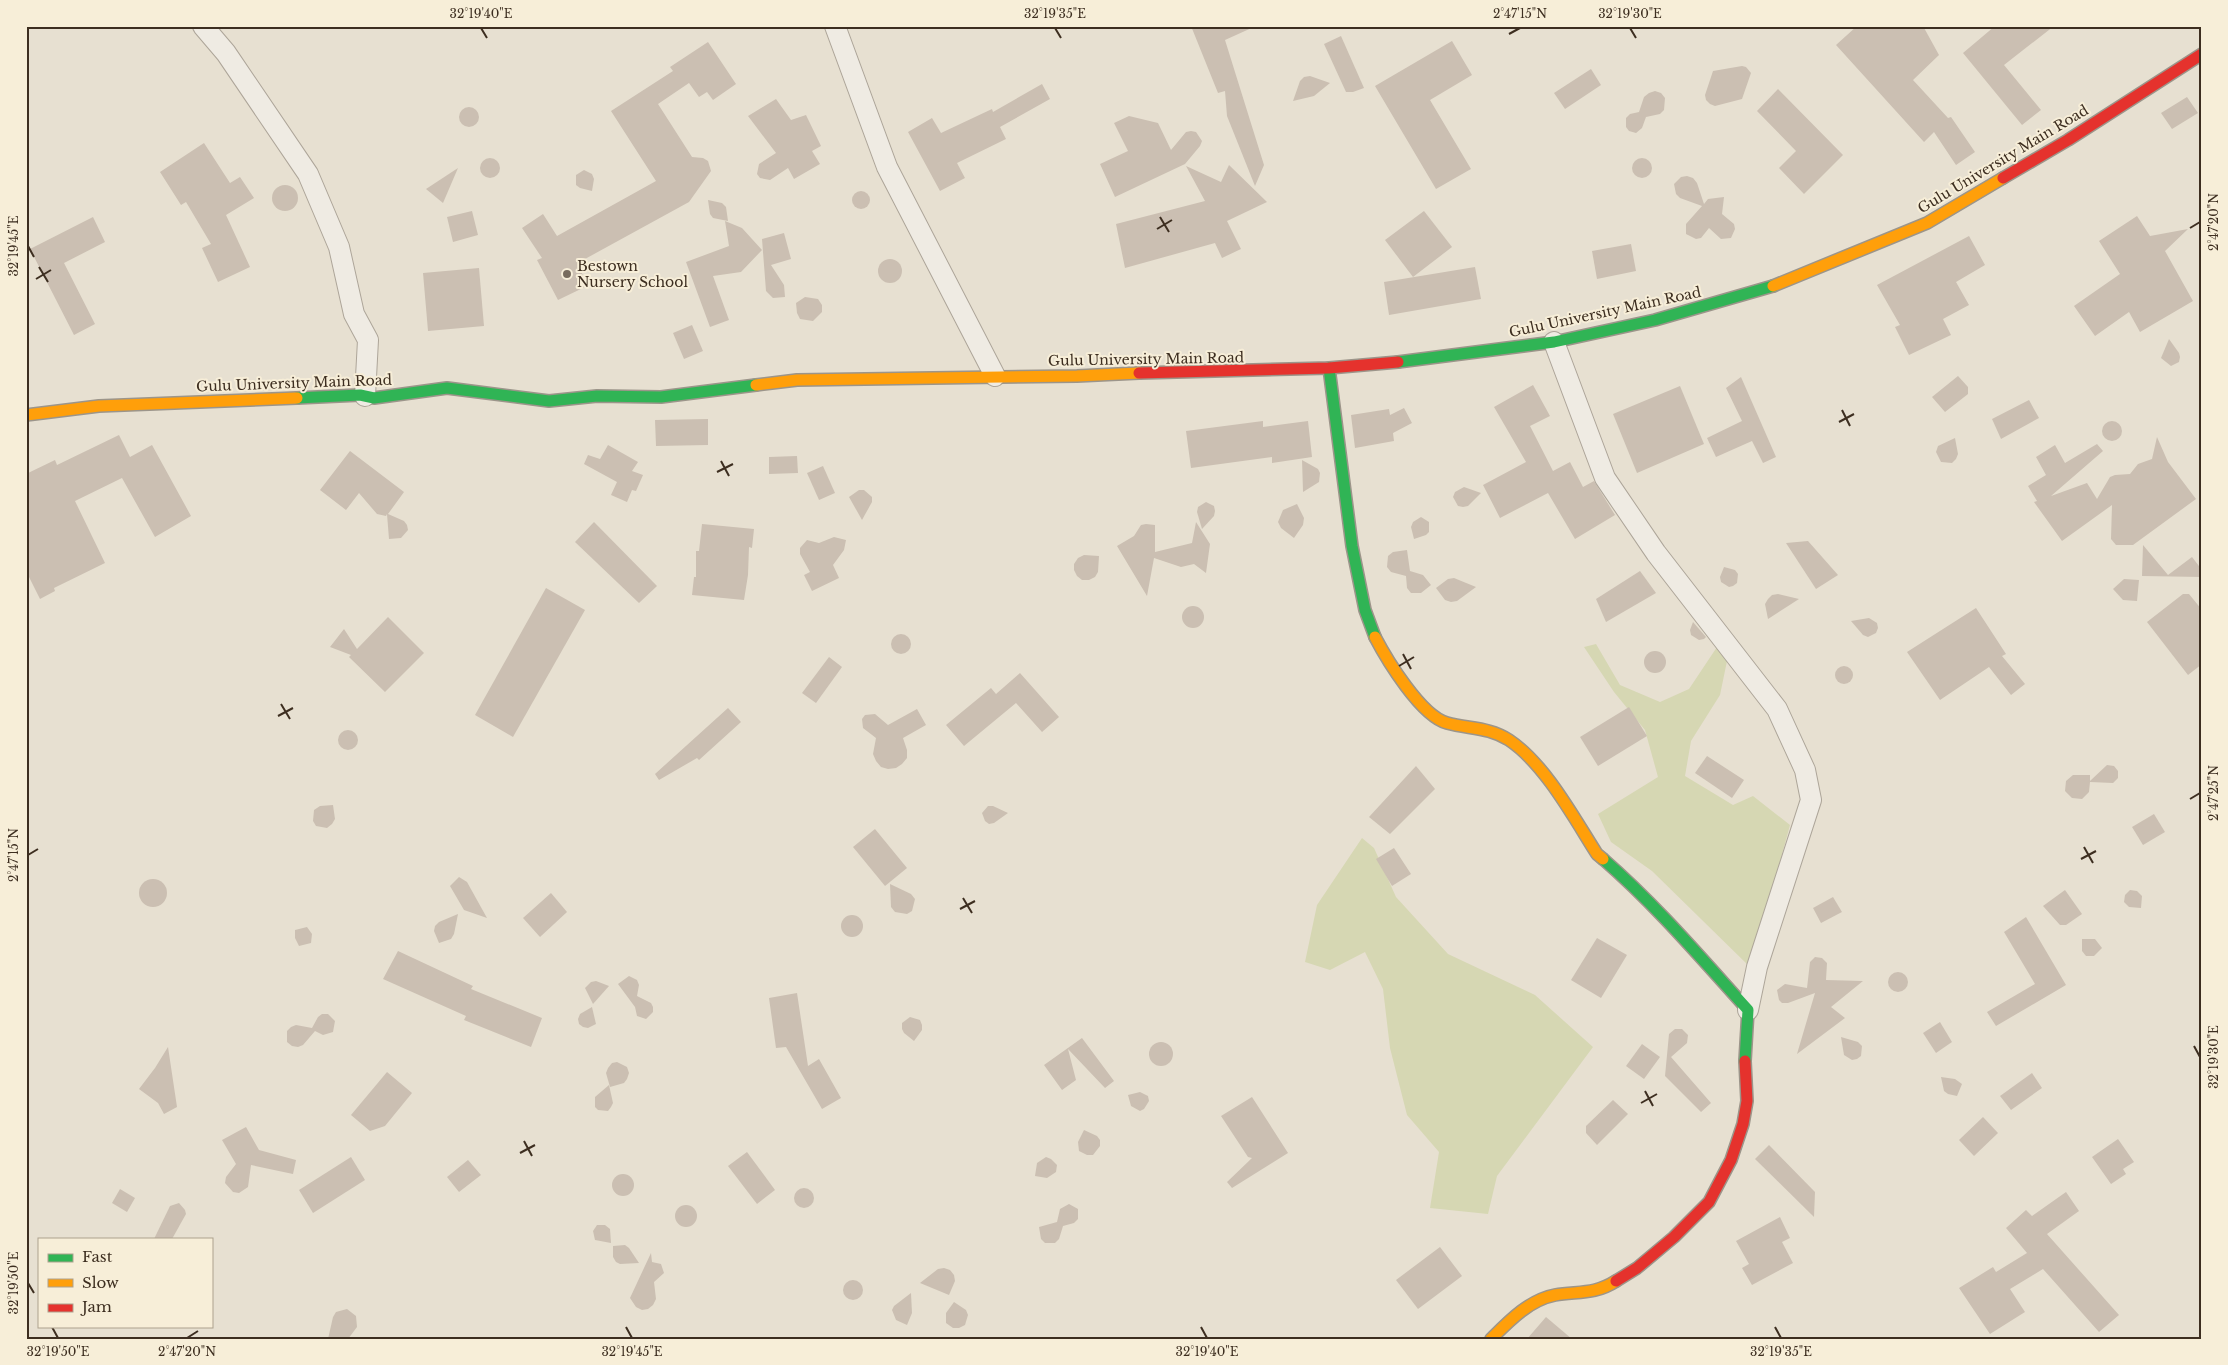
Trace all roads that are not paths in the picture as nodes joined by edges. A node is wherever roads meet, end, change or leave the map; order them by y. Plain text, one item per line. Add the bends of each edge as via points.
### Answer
1 (203, 26) edge
2 (835, 26) edge
3 (2202, 54) edge
4 (1554, 342) junction
5 (1328, 368) junction
6 (995, 376) junction
7 (365, 396) junction
8 (26, 415) edge
9 (1748, 1010) junction
10 (1490, 1339) edge

1 - 7 street via 226,53 308,174 339,247 354,314 368,340
2 - 6 street via 888,167
3 - 4 street, Gulu University Main Road via 2068,140 1927,223 1762,290 1655,320
4 - 5 street, Gulu University Main Road
4 - 9 street via 1605,478 1656,553 1777,709 1805,770 1811,800 1757,968
5 - 6 street, Gulu University Main Road
5 - 9 street via 1352,546 1374,637 1386,658 1411,693 1436,717 1445,723 1487,729 1509,740 1525,754 1556,788 1597,854 1658,910
6 - 7 street, Gulu University Main Road via 797,380 661,397 597,396 549,401 447,388 374,398
7 - 8 street, Gulu University Main Road via 99,406
9 - 10 street via 1745,1055 1747,1101 1743,1124 1731,1160 1709,1202 1637,1268 1592,1292 1554,1294 1536,1302 1515,1315

